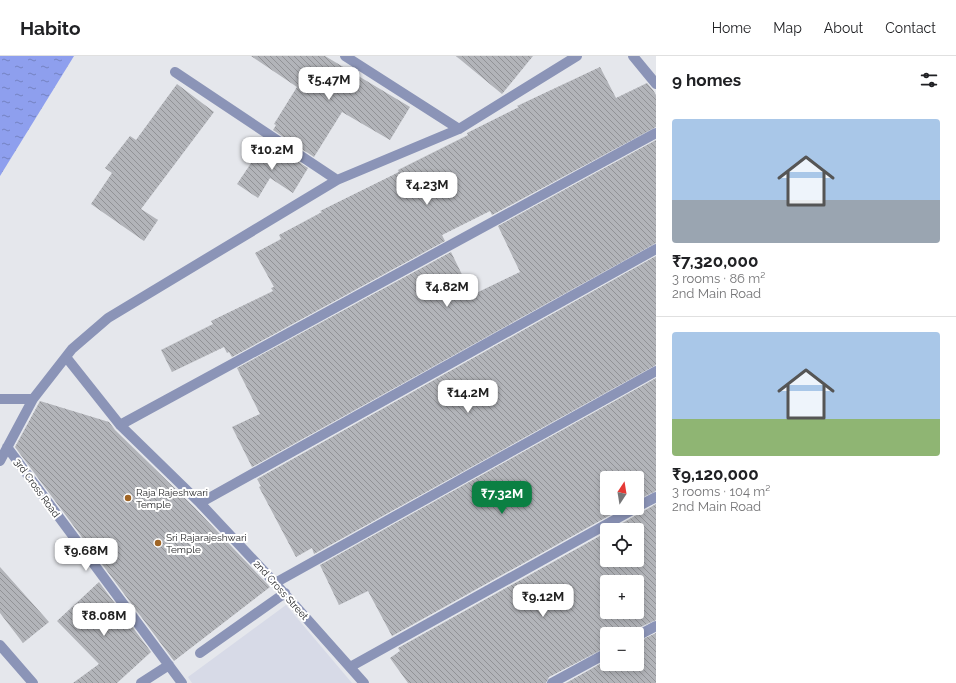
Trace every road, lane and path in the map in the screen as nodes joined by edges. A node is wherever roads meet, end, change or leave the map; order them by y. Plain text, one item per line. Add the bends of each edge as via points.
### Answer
1 (345, 56) edge
2 (577, 56) edge
3 (633, 56) edge
4 (175, 72) dead end
5 (656, 84) edge
6 (459, 129) junction
7 (656, 133) edge
8 (337, 180) junction
9 (656, 249) edge
10 (66, 357) junction
11 (656, 371) edge
12 (0, 399) edge
13 (33, 399) junction
14 (120, 425) junction
15 (7, 447) junction
16 (0, 461) edge
17 (656, 497) edge
18 (200, 503) junction
19 (644, 504) edge
20 (623, 515) edge
21 (275, 583) junction
22 (284, 593) junction
23 (656, 626) edge
24 (644, 632) edge
25 (0, 645) edge
26 (200, 653) dead end
27 (600, 657) edge
28 (169, 665) junction
29 (350, 667) junction
30 (33, 683) edge
31 (141, 683) edge
32 (182, 683) edge
33 (364, 683) edge
34 (552, 683) edge

1 - 6 street
2 - 6 street
3 - 5 street
4 - 8 street
6 - 8 street
7 - 14 street
8 - 10 street via 108,318
9 - 18 street
10 - 13 street
10 - 14 street, 2nd Cross Street
11 - 21 street
12 - 13 street
13 - 15 street
14 - 18 street, 2nd Cross Street
15 - 16 street
15 - 28 street, 3rd Cross Road
17 - 19 street
18 - 21 street, 2nd Cross Street
20 - 29 street
21 - 22 street, 2nd Cross Street
22 - 26 street
22 - 29 street, 2nd Cross Street
23 - 24 street
25 - 30 street
27 - 34 street
28 - 31 street
28 - 32 street, 3rd Cross Road
29 - 33 street, 2nd Cross Street

